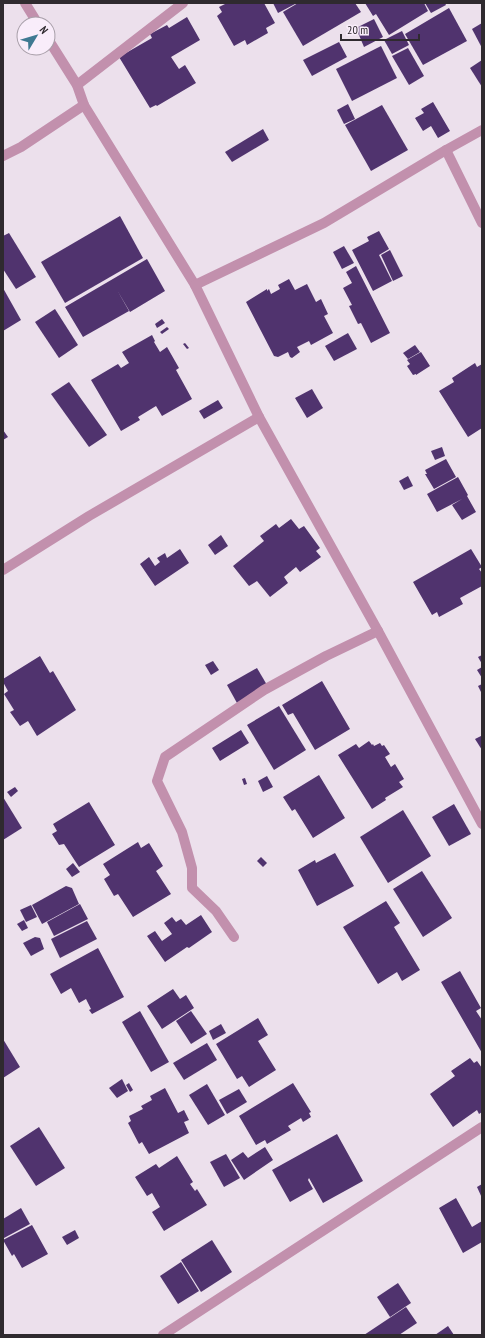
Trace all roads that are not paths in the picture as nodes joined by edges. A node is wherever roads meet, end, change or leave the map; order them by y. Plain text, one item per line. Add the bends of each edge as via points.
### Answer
1 (25, 3) edge
2 (183, 3) edge
3 (33, 16) edge
4 (56, 52) edge
5 (77, 85) junction
6 (84, 104) junction
7 (482, 130) edge
8 (446, 150) junction
9 (3, 156) edge
10 (482, 223) edge
11 (195, 285) junction
12 (259, 417) junction
13 (3, 570) edge
14 (378, 631) junction
15 (482, 824) edge
16 (234, 936) dead end
17 (482, 1128) edge
18 (163, 1335) edge

1 - 3 street
2 - 5 street
4 - 5 street
5 - 6 street
6 - 9 street via 21,147
6 - 11 street
7 - 8 street
8 - 10 street
8 - 11 street via 324,224
11 - 12 street
12 - 13 street via 89,516
12 - 14 street
14 - 15 street
14 - 16 street via 264,690 165,757 157,781 182,832 192,868 192,888 216,911
17 - 18 street

